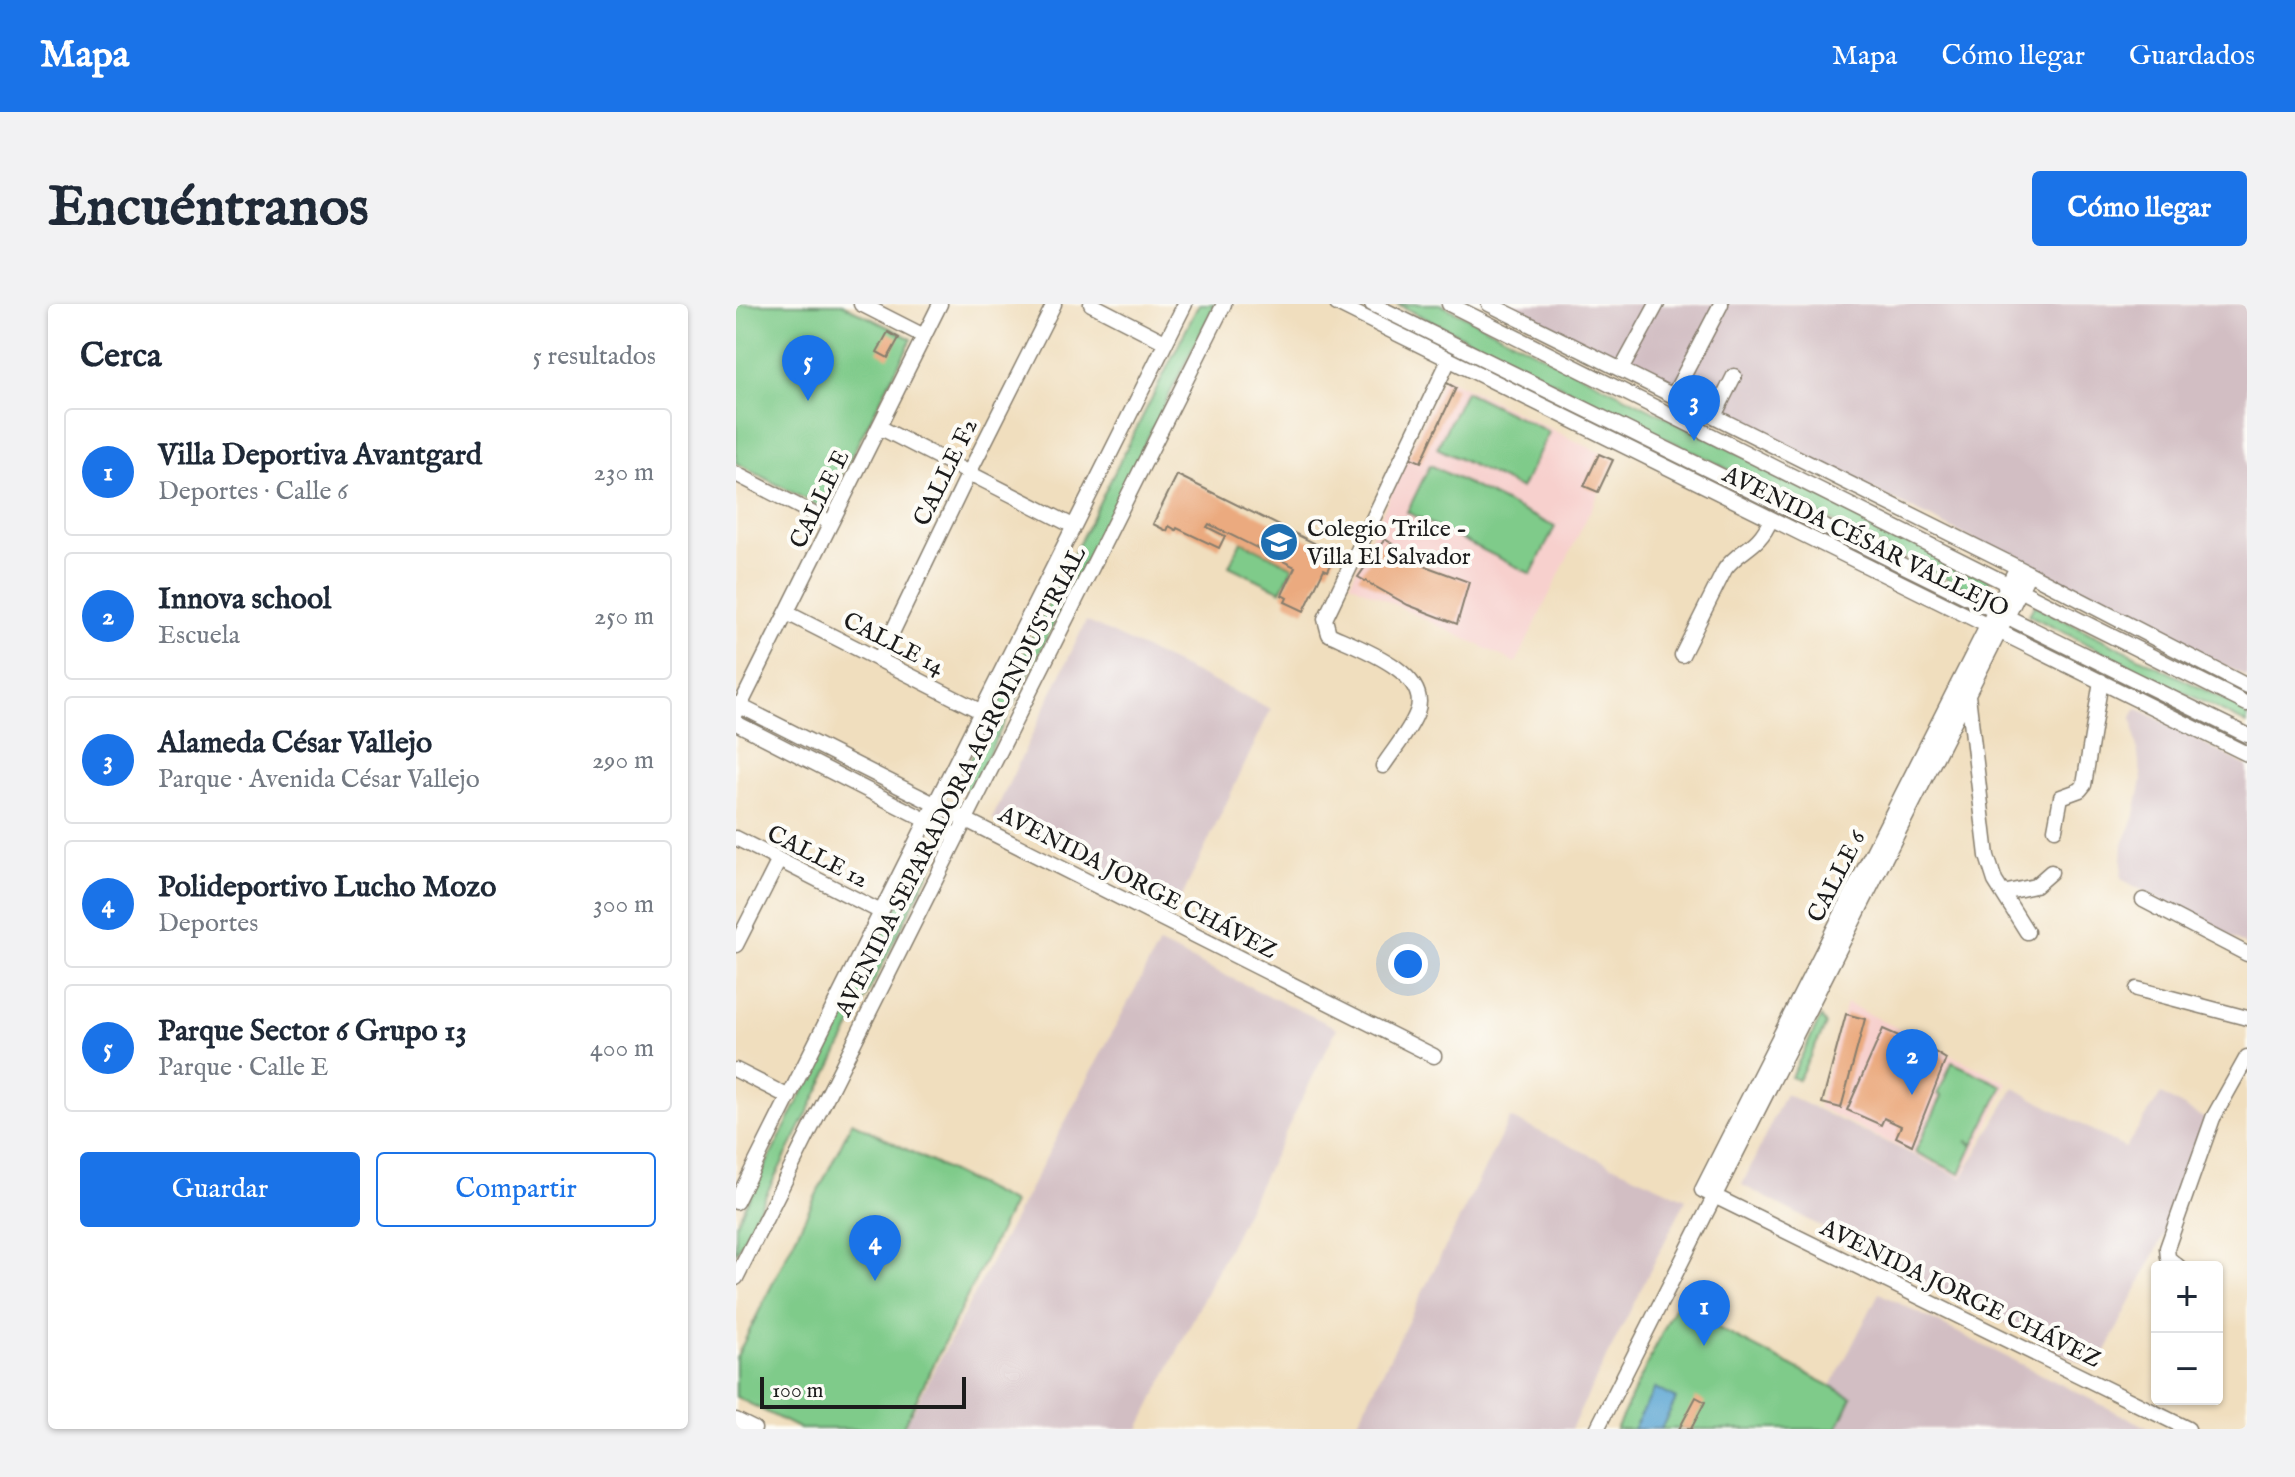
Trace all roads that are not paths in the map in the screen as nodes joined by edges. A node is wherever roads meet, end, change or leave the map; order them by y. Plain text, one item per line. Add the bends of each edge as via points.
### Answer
1 (861, 304) edge
2 (940, 304) edge
3 (1054, 304) edge
4 (1091, 304) edge
5 (1185, 304) edge
6 (1224, 304) edge
7 (1337, 304) edge
8 (1372, 304) edge
9 (1449, 304) edge
10 (1489, 304) edge
11 (1657, 304) edge
12 (1721, 304) edge
13 (924, 336) junction
14 (1165, 342) junction
15 (1449, 360) junction
16 (1621, 370) junction
17 (1734, 376) dead end
18 (1673, 396) junction
19 (1714, 416) junction
20 (879, 427) junction
21 (969, 473) junction
22 (736, 475) edge
23 (1771, 519) junction
24 (831, 523) junction
25 (1073, 526) junction
26 (2023, 570) junction
27 (2015, 586) junction
28 (787, 613) junction
29 (2001, 614) junction
30 (1994, 628) junction
31 (1682, 655) dead end
32 (879, 660) junction
33 (1975, 666) junction
34 (2101, 681) junction
35 (2247, 686) edge
36 (1968, 694) junction
37 (2247, 704) edge
38 (737, 708) edge
39 (980, 711) junction
40 (1952, 711) junction
41 (736, 723) edge
42 (2247, 735) edge
43 (2247, 754) edge
44 (1383, 766) dead end
45 (935, 805) junction
46 (965, 820) junction
47 (926, 821) junction
48 (2055, 829) dead end
49 (957, 836) junction
50 (736, 838) edge
51 (779, 860) junction
52 (2051, 872) dead end
53 (2003, 893) junction
54 (2143, 900) dead end
55 (881, 912) junction
56 (2027, 932) dead end
57 (736, 945) edge
58 (2247, 954) edge
59 (2137, 989) dead end
60 (2247, 1018) edge
61 (1434, 1056) dead end
62 (2247, 1057) edge
63 (736, 1070) edge
64 (789, 1097) junction
65 (1715, 1197) junction
66 (736, 1202) edge
67 (2172, 1261) edge
68 (736, 1278) edge
69 (736, 1420) edge
70 (754, 1429) edge
71 (1597, 1429) edge
72 (2188, 1429) edge

1 - 13 street
2 - 13 street, CALLE E
3 - 21 street, CALLE F2
4 - 14 street
5 - 14 street, AVENIDA SEPARADORA AGROINDUSTRIAL
6 - 46 street, AVENIDA SEPARADORA AGROINDUSTRIAL
7 - 15 street, AVENIDA CÉSAR VALLEJO
8 - 29 street, AVENIDA CÉSAR VALLEJO
9 - 27 street, AVENIDA CÉSAR VALLEJO
10 - 16 street, AVENIDA CÉSAR VALLEJO
11 - 16 street
12 - 18 street
13 - 20 street, CALLE E
14 - 25 street, AVENIDA SEPARADORA AGROINDUSTRIAL
15 - 23 street, AVENIDA CÉSAR VALLEJO
15 - 44 street via 1325,619 1329,634 1391,661 1417,693 1417,713
16 - 18 street, AVENIDA CÉSAR VALLEJO
17 - 19 street
18 - 19 street, AVENIDA CÉSAR VALLEJO
19 - 26 street, AVENIDA CÉSAR VALLEJO
20 - 21 street
20 - 24 street, CALLE E
21 - 25 street
21 - 32 street, CALLE F2
22 - 24 street
23 - 30 street, AVENIDA CÉSAR VALLEJO
23 - 31 street via 1765,533 1725,569
24 - 28 street, CALLE E
25 - 39 street, AVENIDA SEPARADORA AGROINDUSTRIAL
26 - 27 street, CALLE 6
26 - 35 street, AVENIDA CÉSAR VALLEJO
27 - 29 street, CALLE 6
27 - 37 street, AVENIDA CÉSAR VALLEJO
28 - 32 street, CALLE 14
28 - 38 street, CALLE E
29 - 30 street, CALLE 6
29 - 42 street, AVENIDA CÉSAR VALLEJO
30 - 33 street, CALLE 6
30 - 34 street, AVENIDA CÉSAR VALLEJO
32 - 39 street, CALLE 14
33 - 36 street, CALLE 6
33 - 40 street, CALLE 6
34 - 43 street, AVENIDA CÉSAR VALLEJO
34 - 48 street via 2084,785 2061,797
36 - 40 street, CALLE 6
36 - 53 street via 1987,856
38 - 45 street, AVENIDA JORGE CHÁVEZ
39 - 45 street, AVENIDA SEPARADORA AGROINDUSTRIAL
40 - 65 street, CALLE 6 via 1753,1106
41 - 47 street
45 - 46 street, AVENIDA JORGE CHÁVEZ
45 - 47 street, AVENIDA SEPARADORA AGROINDUSTRIAL
46 - 49 street, AVENIDA SEPARADORA AGROINDUSTRIAL
46 - 61 street, AVENIDA JORGE CHÁVEZ
47 - 49 street
47 - 55 street, AVENIDA SEPARADORA AGROINDUSTRIAL
49 - 68 street, AVENIDA SEPARADORA AGROINDUSTRIAL
50 - 51 street, CALLE 12
51 - 55 street, CALLE 12
51 - 57 street
52 - 53 street via 2035,886
53 - 56 street
54 - 58 street
55 - 64 street, AVENIDA SEPARADORA AGROINDUSTRIAL
59 - 60 street
62 - 67 street via 2213,1118 2167,1248
63 - 64 street
64 - 66 street, AVENIDA SEPARADORA AGROINDUSTRIAL
65 - 71 street, CALLE 6
65 - 72 street, AVENIDA JORGE CHÁVEZ
69 - 70 street

